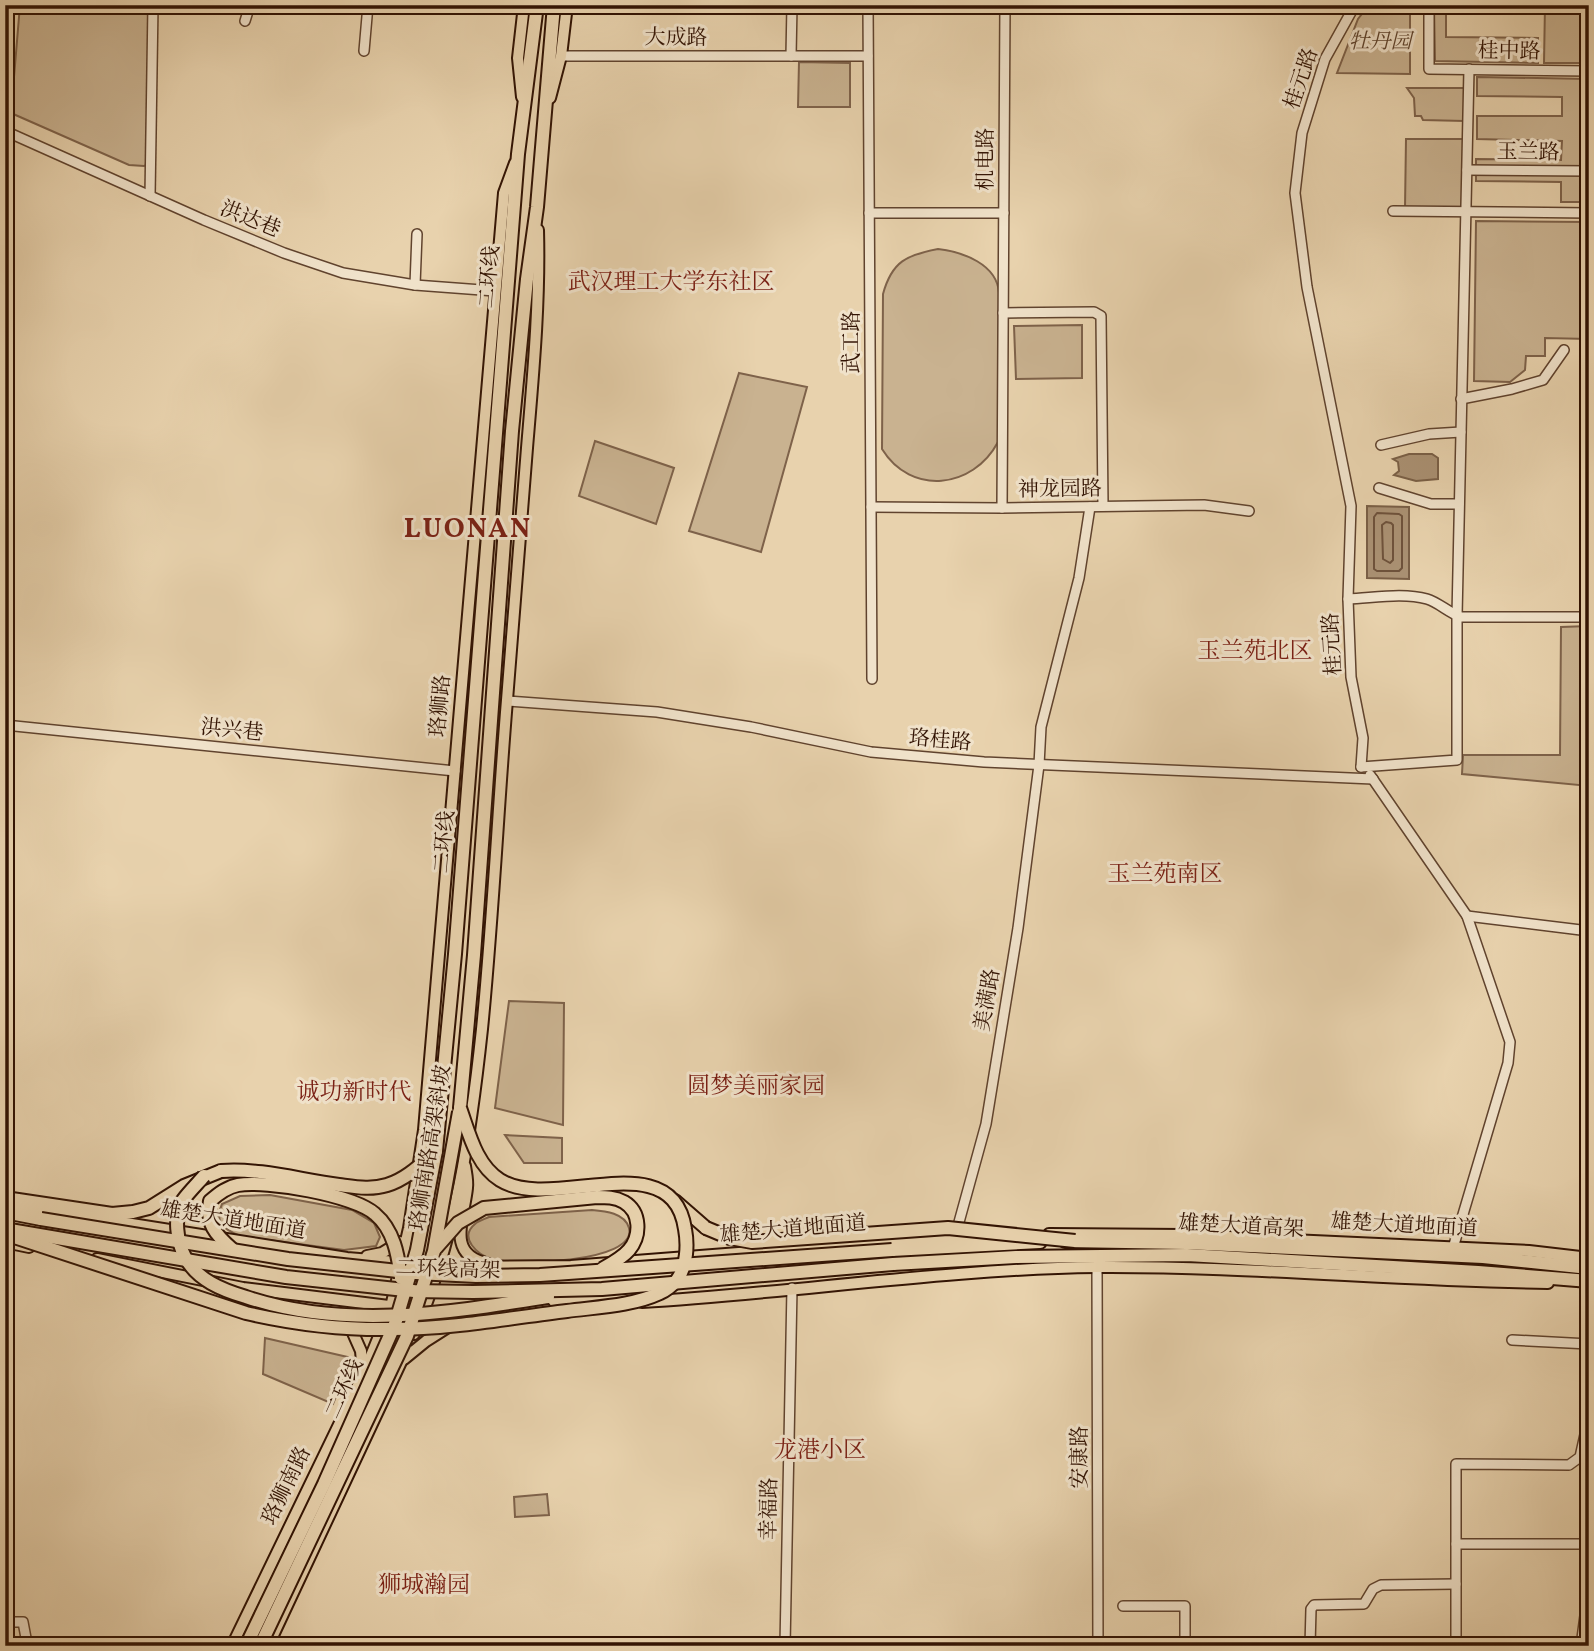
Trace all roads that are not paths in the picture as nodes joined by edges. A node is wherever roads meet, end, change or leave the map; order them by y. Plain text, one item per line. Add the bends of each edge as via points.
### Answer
1 (6, 5) edge
2 (153, 5) edge
3 (250, 5) edge
4 (369, 5) edge
5 (524, 5) edge
6 (537, 5) edge
7 (554, 5) edge
8 (567, 5) edge
9 (792, 5) edge
10 (868, 5) edge
11 (1005, 5) edge
12 (1355, 5) edge
13 (1429, 5) edge
14 (5, 12) edge
15 (246, 20) dead end
16 (364, 51) dead end
17 (561, 56) junction
18 (792, 56) junction
19 (868, 56) junction
20 (1469, 69) junction
21 (1589, 71) edge
22 (523, 106) junction
23 (545, 121) junction
24 (5, 131) edge
25 (518, 154) junction
26 (1467, 170) junction
27 (1589, 171) edge
28 (150, 196) junction
29 (537, 207) junction
30 (1393, 211) dead end
31 (1466, 212) junction
32 (869, 213) junction
33 (1004, 213) junction
34 (1589, 213) edge
35 (417, 234) dead end
36 (415, 285) junction
37 (495, 291) junction
38 (1003, 313) junction
39 (1564, 350) dead end
40 (1461, 399) junction
41 (1461, 432) junction
42 (1381, 445) dead end
43 (1379, 488) dead end
44 (1459, 504) junction
45 (1102, 506) junction
46 (871, 507) junction
47 (1090, 507) junction
48 (1002, 508) junction
49 (1249, 511) dead end
50 (1348, 599) junction
51 (1457, 616) junction
52 (1589, 617) edge
53 (872, 679) dead end
54 (507, 701) junction
55 (5, 725) edge
56 (1039, 765) junction
57 (1361, 767) junction
58 (454, 771) junction
59 (1373, 779) junction
60 (1467, 916) junction
61 (1589, 931) edge
62 (474, 955) joint
63 (460, 1108) junction
64 (436, 1151) junction
65 (464, 1160) junction
66 (204, 1176) junction
67 (5, 1198) edge
68 (675, 1201) junction
69 (5, 1204) edge
70 (5, 1212) edge
71 (410, 1228) junction
72 (5, 1232) edge
73 (954, 1237) junction
74 (1075, 1241) junction
75 (5, 1242) edge
76 (1453, 1248) junction
77 (227, 1249) junction
78 (434, 1251) junction
79 (347, 1258) junction
80 (1589, 1258) edge
81 (402, 1263) junction
82 (893, 1264) joint
83 (439, 1267) junction
84 (1097, 1267) junction
85 (519, 1268) junction
86 (1589, 1268) edge
87 (600, 1271) junction
88 (1589, 1280) edge
89 (1589, 1287) edge
90 (602, 1289) junction
91 (792, 1289) junction
92 (314, 1298) junction
93 (396, 1305) junction
94 (424, 1310) junction
95 (482, 1312) junction
96 (382, 1329) junction
97 (1512, 1340) dead end
98 (1589, 1344) edge
99 (402, 1361) junction
100 (364, 1373) junction
101 (1589, 1427) edge
102 (1456, 1544) junction
103 (1589, 1544) edge
104 (1456, 1584) junction
105 (1589, 1585) edge
106 (1123, 1606) dead end
107 (5, 1622) edge
108 (32, 1646) edge
109 (232, 1646) edge
110 (246, 1646) edge
111 (261, 1646) edge
112 (268, 1646) edge
113 (785, 1646) edge
114 (1098, 1646) edge
115 (1185, 1646) edge
116 (1310, 1646) edge
117 (1456, 1646) edge
118 (1581, 1646) edge

1 - 14 street
2 - 28 street
3 - 15 street
4 - 16 street
5 - 22 main road via 518,58
6 - 22 highway, 二环线
7 - 23 highway, 二环线
8 - 17 main road
9 - 18 street
10 - 19 street, 武工路
11 - 33 street, 机电路
12 - 50 street, 桂元路 via 1325,58 1302,133 1295,193 1307,287 1351,506
13 - 20 street, 桂中路 via 1429,69
17 - 18 street, 大成路
17 - 23 main road
18 - 19 street, 大成路
19 - 32 street, 武工路
20 - 21 street, 桂中路
20 - 26 street
22 - 25 highway, 二环线
23 - 29 highway, 二环线
24 - 28 street, 洪达巷
25 - 37 main road, 珞狮路 via 504,193
25 - 64 highway, 二环线
26 - 27 street, 玉兰路
26 - 31 street
28 - 36 street, 洪达巷 via 343,273
29 - 54 main road via 539,302
29 - 62 highway, 二环线 via 512,431
30 - 31 street
31 - 34 street
31 - 40 street
32 - 33 street
32 - 46 street, 武工路
33 - 38 street, 机电路
35 - 36 street
36 - 37 street, 洪达巷
37 - 58 main road, 珞狮路
38 - 45 street via 1094,312 1101,316
38 - 48 street, 机电路
39 - 40 street via 1543,380
40 - 41 street
41 - 42 street
41 - 44 street
43 - 44 street via 1431,504
44 - 51 street
45 - 47 street, 神龙园路
45 - 49 street, 神龙园路 via 1204,505
46 - 48 street, 神龙园路
46 - 53 street, 武工路
47 - 48 street, 神龙园路
47 - 56 street via 1079,578 1041,727
50 - 51 street via 1414,596 1430,599
50 - 57 street, 桂元路 via 1351,677 1363,738
51 - 52 street
51 - 57 street via 1457,760
54 - 56 street, 珞桂路 via 657,712 872,752
54 - 65 main road via 490,953
55 - 58 street, 洪兴巷
56 - 59 street, 珞桂路
56 - 73 street, 美满路 via 986,1124
57 - 59 street
58 - 71 main road, 珞狮路 via 424,1130
59 - 60 street
60 - 61 street
60 - 76 street via 1510,1042 1508,1063
62 - 63 highway, 珞狮南路高架斜坡
63 - 68 highway, bridge via 473,1145 501,1181 546,1191 647,1184
63 - 78 highway, 珞狮南路高架斜坡, bridge
64 - 66 highway, bridge via 410,1173 376,1187 238,1170
64 - 93 highway, 二环线, bridge via 417,1250
65 - 83 main road
65 - 85 main road via 467,1187 460,1232 465,1253 474,1260
66 - 67 highway via 149,1208 133,1212 113,1214
66 - 90 highway, bridge via 182,1202 177,1228 182,1252 201,1277 264,1304 382,1318
68 - 74 highway, bridge via 706,1228 752,1242 948,1228
68 - 96 highway, bridge via 687,1248 676,1281 661,1293 629,1303 459,1325
69 - 79 main road, 雄楚大道地面道
70 - 77 highway, bridge
71 - 79 main road via 390,1249
71 - 81 main road, 珞狮路
72 - 90 highway, 二环线高架, bridge via 286,1277 378,1287 473,1292
72 - 96 highway, bridge via 246,1313
73 - 76 main road, 雄楚大道地面道 via 1129,1233
73 - 85 main road, 雄楚大道地面道
74 - 86 highway, 雄楚大道高架 via 1483,1257
74 - 87 highway, 雄楚大道高架, bridge
75 - 92 main road
76 - 80 main road, 雄楚大道地面道
77 - 87 highway, 雄楚大道高架, bridge via 428,1274
77 - 93 highway, bridge via 209,1221 210,1201 222,1190 262,1184 345,1198 376,1214 391,1234 399,1260
78 - 87 highway, bridge via 458,1223 484,1208 612,1198 634,1212 638,1236 629,1250
78 - 111 highway, 珞狮南路高架斜坡, bridge via 407,1336
79 - 81 main road, 雄楚大道地面道
81 - 83 main road, 雄楚大道地面道
81 - 93 main road, 珞狮南路
82 - 88 highway, 雄楚大道高架 via 1187,1255
82 - 90 highway, 二环线高架, bridge
83 - 85 main road, 雄楚大道地面道
83 - 94 main road
84 - 89 main road
84 - 91 main road
84 - 114 street, 安康路
91 - 95 main road
91 - 113 street, 幸福路
92 - 93 main road
92 - 100 main road via 345,1318 355,1335
93 - 94 main road
93 - 96 main road, 珞狮南路
93 - 110 highway, 二环线, bridge via 395,1324
94 - 95 main road
94 - 99 main road
95 - 99 main road via 438,1332
96 - 100 main road, 珞狮南路
97 - 98 street
99 - 112 main road
100 - 109 main road, 珞狮南路
101 - 102 street via 1580,1457 1569,1465 1477,1468 1456,1464
102 - 103 street
102 - 104 street
104 - 116 street via 1381,1585 1364,1604 1314,1605
104 - 117 street
105 - 118 street
106 - 115 street via 1185,1606
107 - 108 street via 23,1622

